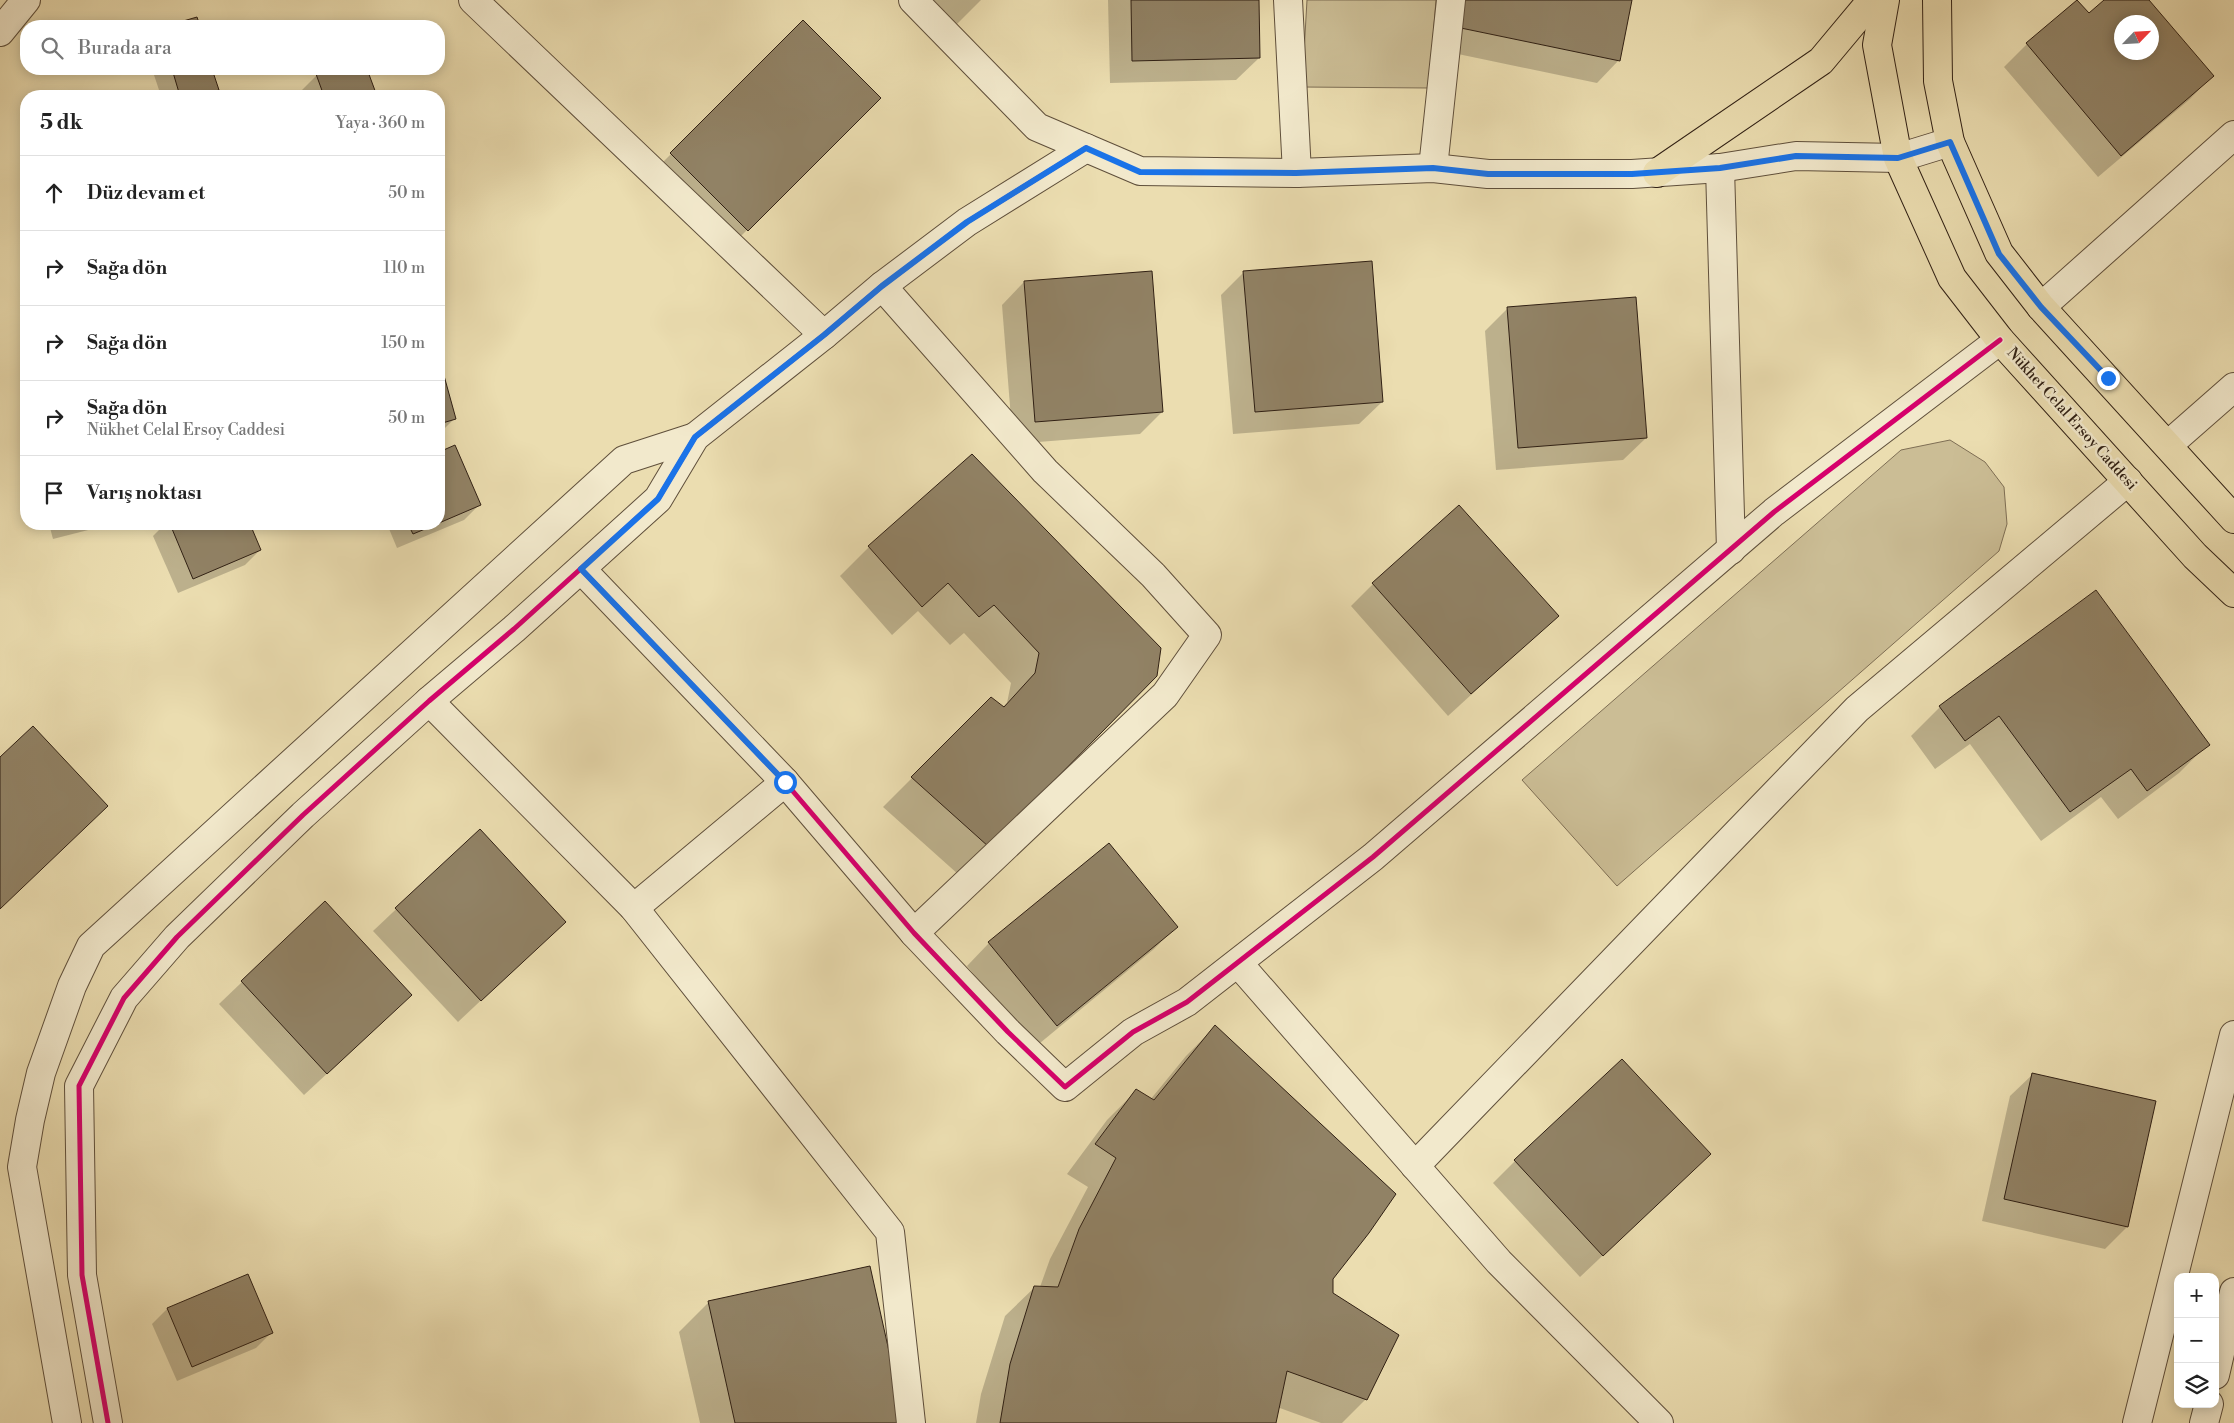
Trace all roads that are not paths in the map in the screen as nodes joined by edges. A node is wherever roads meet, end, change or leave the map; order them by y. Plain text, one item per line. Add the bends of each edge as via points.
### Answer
1 (26, 0) edge
2 (473, 0) edge
3 (913, 0) edge
4 (1288, 0) edge
5 (1451, 0) edge
6 (1872, 0) edge
7 (1885, 0) edge
8 (1937, 0) edge
9 (0, 32) edge
10 (2234, 135) edge
11 (1950, 142) junction
12 (1086, 148) junction
13 (1898, 158) junction
14 (1433, 168) junction
15 (1720, 168) junction
16 (1296, 173) junction
17 (1657, 173) junction
18 (882, 286) junction
19 (2041, 307) junction
20 (824, 335) junction
21 (2000, 340) junction
22 (2234, 387) edge
23 (695, 437) junction
24 (2168, 446) junction
25 (2128, 481) junction
26 (2234, 519) edge
27 (1731, 550) junction
28 (581, 569) junction
29 (2234, 593) edge
30 (429, 701) junction
31 (785, 782) junction
32 (634, 908) junction
33 (914, 933) junction
34 (1238, 963) junction
35 (2234, 1035) edge
36 (1415, 1166) junction
37 (2234, 1292) edge
38 (2231, 1320) edge
39 (2218, 1363) edge
40 (2208, 1408) edge
41 (67, 1423) edge
42 (108, 1423) edge
43 (910, 1423) edge
44 (1659, 1423) edge
45 (2136, 1423) edge
46 (2204, 1423) edge

1 - 9 street
2 - 20 street
3 - 12 street via 1037,127
4 - 16 street
5 - 14 street
6 - 17 main road via 1821,61
7 - 13 main road, Nükhet Celal Ersoy Caddesi via 1876,45
8 - 11 main road via 1938,81
10 - 19 street
11 - 13 street
11 - 19 main road via 1999,254
12 - 16 street via 1140,172
12 - 18 street via 967,222
13 - 15 street via 1796,156
13 - 21 main road, Nükhet Celal Ersoy Caddesi via 1952,278
14 - 16 street
14 - 17 street via 1488,174
15 - 17 street
15 - 27 street
18 - 20 street
18 - 33 street via 1045,471 1153,575 1207,635 1165,695
19 - 24 main road
20 - 23 street
21 - 25 main road, Nükhet Celal Ersoy Caddesi
21 - 27 street via 1774,512
22 - 24 street
23 - 28 street via 658,499
23 - 41 street via 624,460 91,946 69,995 41,1073 22,1167
24 - 26 main road
25 - 29 main road, Nükhet Celal Ersoy Caddesi via 2195,556
25 - 36 street via 1857,708
27 - 34 street via 1373,856
28 - 30 street
28 - 31 street
30 - 32 street
30 - 42 street via 303,815 177,937 124,998 79,1086 82,1275
31 - 32 street
31 - 33 street
32 - 43 street via 890,1232
33 - 34 street via 1065,1087 1133,1032 1187,1002
34 - 36 street
35 - 45 street
36 - 44 street via 1499,1262
37 - 38 street
38 - 39 street
40 - 46 street

